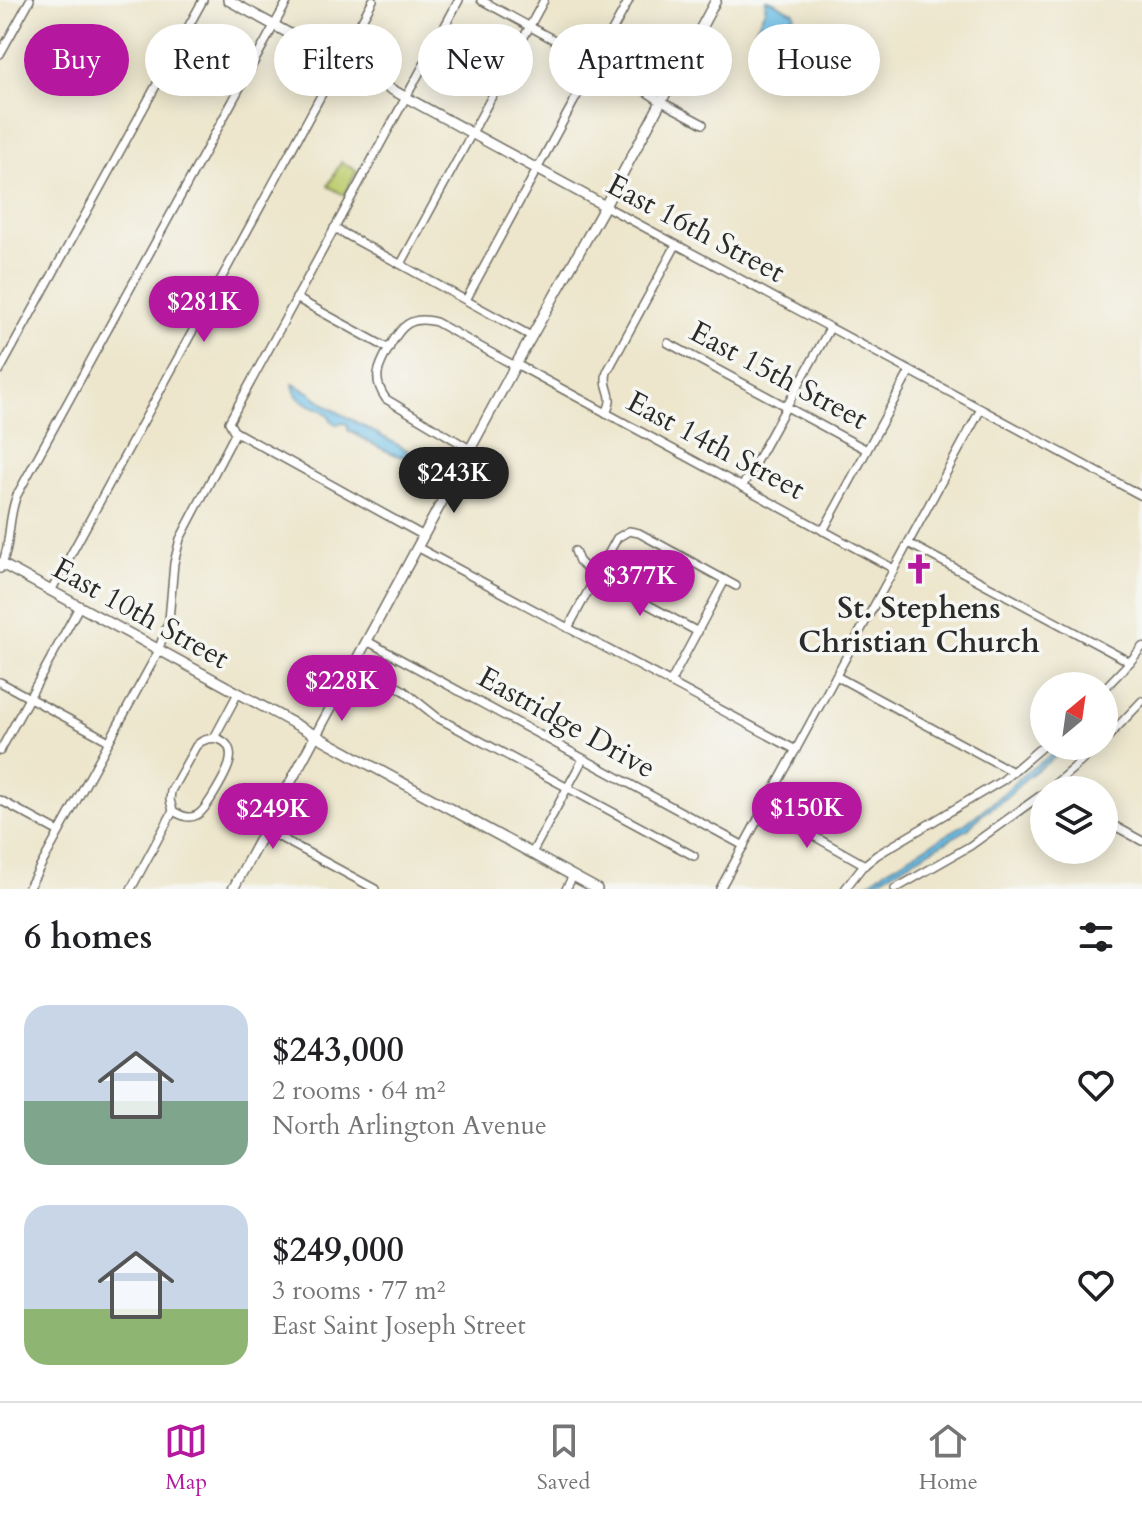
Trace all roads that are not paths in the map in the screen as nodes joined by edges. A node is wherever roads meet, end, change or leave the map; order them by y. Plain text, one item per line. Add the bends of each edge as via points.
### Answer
1 (30, 0) edge
2 (203, 0) edge
3 (228, 0) edge
4 (288, 0) edge
5 (373, 0) edge
6 (459, 0) edge
7 (481, 0) edge
8 (544, 0) edge
9 (629, 0) edge
10 (716, 0) edge
11 (275, 24) edge
12 (360, 24) edge
13 (524, 24) edge
14 (531, 24) edge
15 (616, 24) edge
16 (274, 25) joint
17 (0, 54) edge
18 (402, 95) edge
19 (321, 96) edge
20 (492, 96) edge
21 (577, 96) edge
22 (652, 96) edge
23 (406, 97) junction
24 (660, 101) junction
25 (703, 124) dead end
26 (472, 133) junction
27 (537, 169) junction
28 (605, 206) junction
29 (334, 228) junction
30 (676, 245) junction
31 (401, 264) junction
32 (296, 298) junction
33 (466, 300) junction
34 (830, 328) junction
35 (531, 336) junction
36 (668, 343) dead end
37 (389, 349) junction
38 (515, 365) junction
39 (0, 370) edge
40 (910, 371) junction
41 (786, 407) junction
42 (981, 409) junction
43 (606, 413) junction
44 (236, 432) junction
45 (470, 449) junction
46 (867, 450) junction
47 (742, 487) junction
48 (1142, 496) edge
49 (823, 531) junction
50 (424, 536) junction
51 (908, 543) junction
52 (417, 547) junction
53 (575, 551) dead end
54 (1, 566) edge
55 (894, 569) junction
56 (596, 577) junction
57 (725, 580) junction
58 (736, 586) dead end
59 (51, 591) junction
60 (79, 607) junction
61 (568, 628) junction
62 (698, 632) junction
63 (367, 641) junction
64 (1142, 647) edge
65 (159, 650) junction
66 (356, 662) junction
67 (1130, 662) junction
68 (1118, 674) edge
69 (836, 676) junction
70 (0, 682) edge
71 (670, 683) junction
72 (238, 693) junction
73 (29, 698) junction
74 (1142, 701) edge
75 (1118, 726) edge
76 (316, 736) junction
77 (214, 738) junction
78 (109, 741) junction
79 (796, 750) junction
80 (0, 751) edge
81 (1030, 757) edge
82 (583, 759) junction
83 (1083, 760) edge
84 (1013, 772) junction
85 (1064, 776) edge
86 (567, 788) junction
87 (0, 800) edge
88 (1030, 803) edge
89 (764, 808) junction
90 (173, 811) junction
91 (1118, 828) edge
92 (266, 830) junction
93 (59, 832) junction
94 (1142, 841) edge
95 (744, 846) junction
96 (532, 853) junction
97 (694, 856) dead end
98 (865, 865) junction
99 (573, 876) junction
100 (904, 884) junction
101 (28, 889) edge
102 (131, 889) edge
103 (233, 889) edge
104 (375, 889) edge
105 (566, 889) edge
106 (597, 889) edge
107 (720, 889) edge
108 (845, 889) edge
109 (895, 889) edge
110 (914, 889) edge

1 - 17 street
2 - 39 street
3 - 16 main road, East 16th Street
4 - 11 street
5 - 12 street
6 - 23 street
7 - 13 street
8 - 14 street
9 - 15 street
10 - 24 main road
16 - 54 street via 17,495
18 - 23 main road, East 16th Street
19 - 59 street
20 - 26 street
21 - 27 street
22 - 24 street
23 - 26 main road, East 16th Street
23 - 29 street
24 - 25 street
24 - 28 main road
26 - 27 main road, East 16th Street
26 - 31 street
27 - 28 main road, East 16th Street
27 - 33 street
28 - 30 street, East 16th Street
28 - 35 main road
29 - 31 street
29 - 32 street
30 - 34 street, East 16th Street
30 - 43 street via 607,372 611,399
31 - 33 street
32 - 37 street
32 - 44 street via 230,418
33 - 35 street
34 - 40 street, East 16th Street
34 - 41 street
35 - 38 main road
36 - 41 street, East 15th Street
37 - 38 street, East 14th Street via 403,326 425,320
37 - 45 street via 378,372 384,397
38 - 43 street, East 14th Street
38 - 45 main road
40 - 42 street, East 16th Street
40 - 46 street
41 - 46 street, East 15th Street
41 - 47 street
42 - 48 street, East 16th Street
42 - 51 street
43 - 47 street, East 14th Street
44 - 50 street
44 - 65 street via 180,539 169,620
45 - 50 main road
46 - 49 street
47 - 49 street, East 14th Street
49 - 55 street, East 14th Street
50 - 52 main road
51 - 55 street
51 - 67 street
52 - 61 street
52 - 63 main road
53 - 56 street
54 - 59 main road, East 10th Street
55 - 69 street
56 - 57 street via 617,538 629,531
56 - 61 street
56 - 62 street
57 - 58 street
57 - 62 street
59 - 60 main road, East 10th Street
60 - 65 main road, East 10th Street
60 - 73 street
61 - 71 street
62 - 71 street
63 - 66 main road
63 - 82 street, Eastridge Drive
64 - 67 street
65 - 72 main road, East 10th Street
65 - 78 street
66 - 76 main road
66 - 86 street via 438,718
67 - 68 street
69 - 79 street
69 - 84 street
70 - 73 street
71 - 79 street
72 - 76 main road, East 10th Street
72 - 77 street
73 - 78 street
73 - 80 street
74 - 75 street
76 - 92 main road
76 - 96 main road, East 10th Street
77 - 90 street via 196,746 171,791
77 - 90 street via 227,746 230,760 205,809 191,817
78 - 93 street
79 - 89 street
81 - 84 street
82 - 86 street
82 - 95 street, Eastridge Drive
83 - 85 street
84 - 98 street
86 - 96 street
86 - 97 street
87 - 93 street
88 - 100 street
89 - 95 street
89 - 98 street
90 - 102 street
91 - 94 street
92 - 103 main road
92 - 104 street
93 - 101 street
95 - 107 street
96 - 99 main road, East 10th Street
98 - 108 street
99 - 105 street
99 - 106 main road, East 10th Street
100 - 109 street
100 - 110 street

